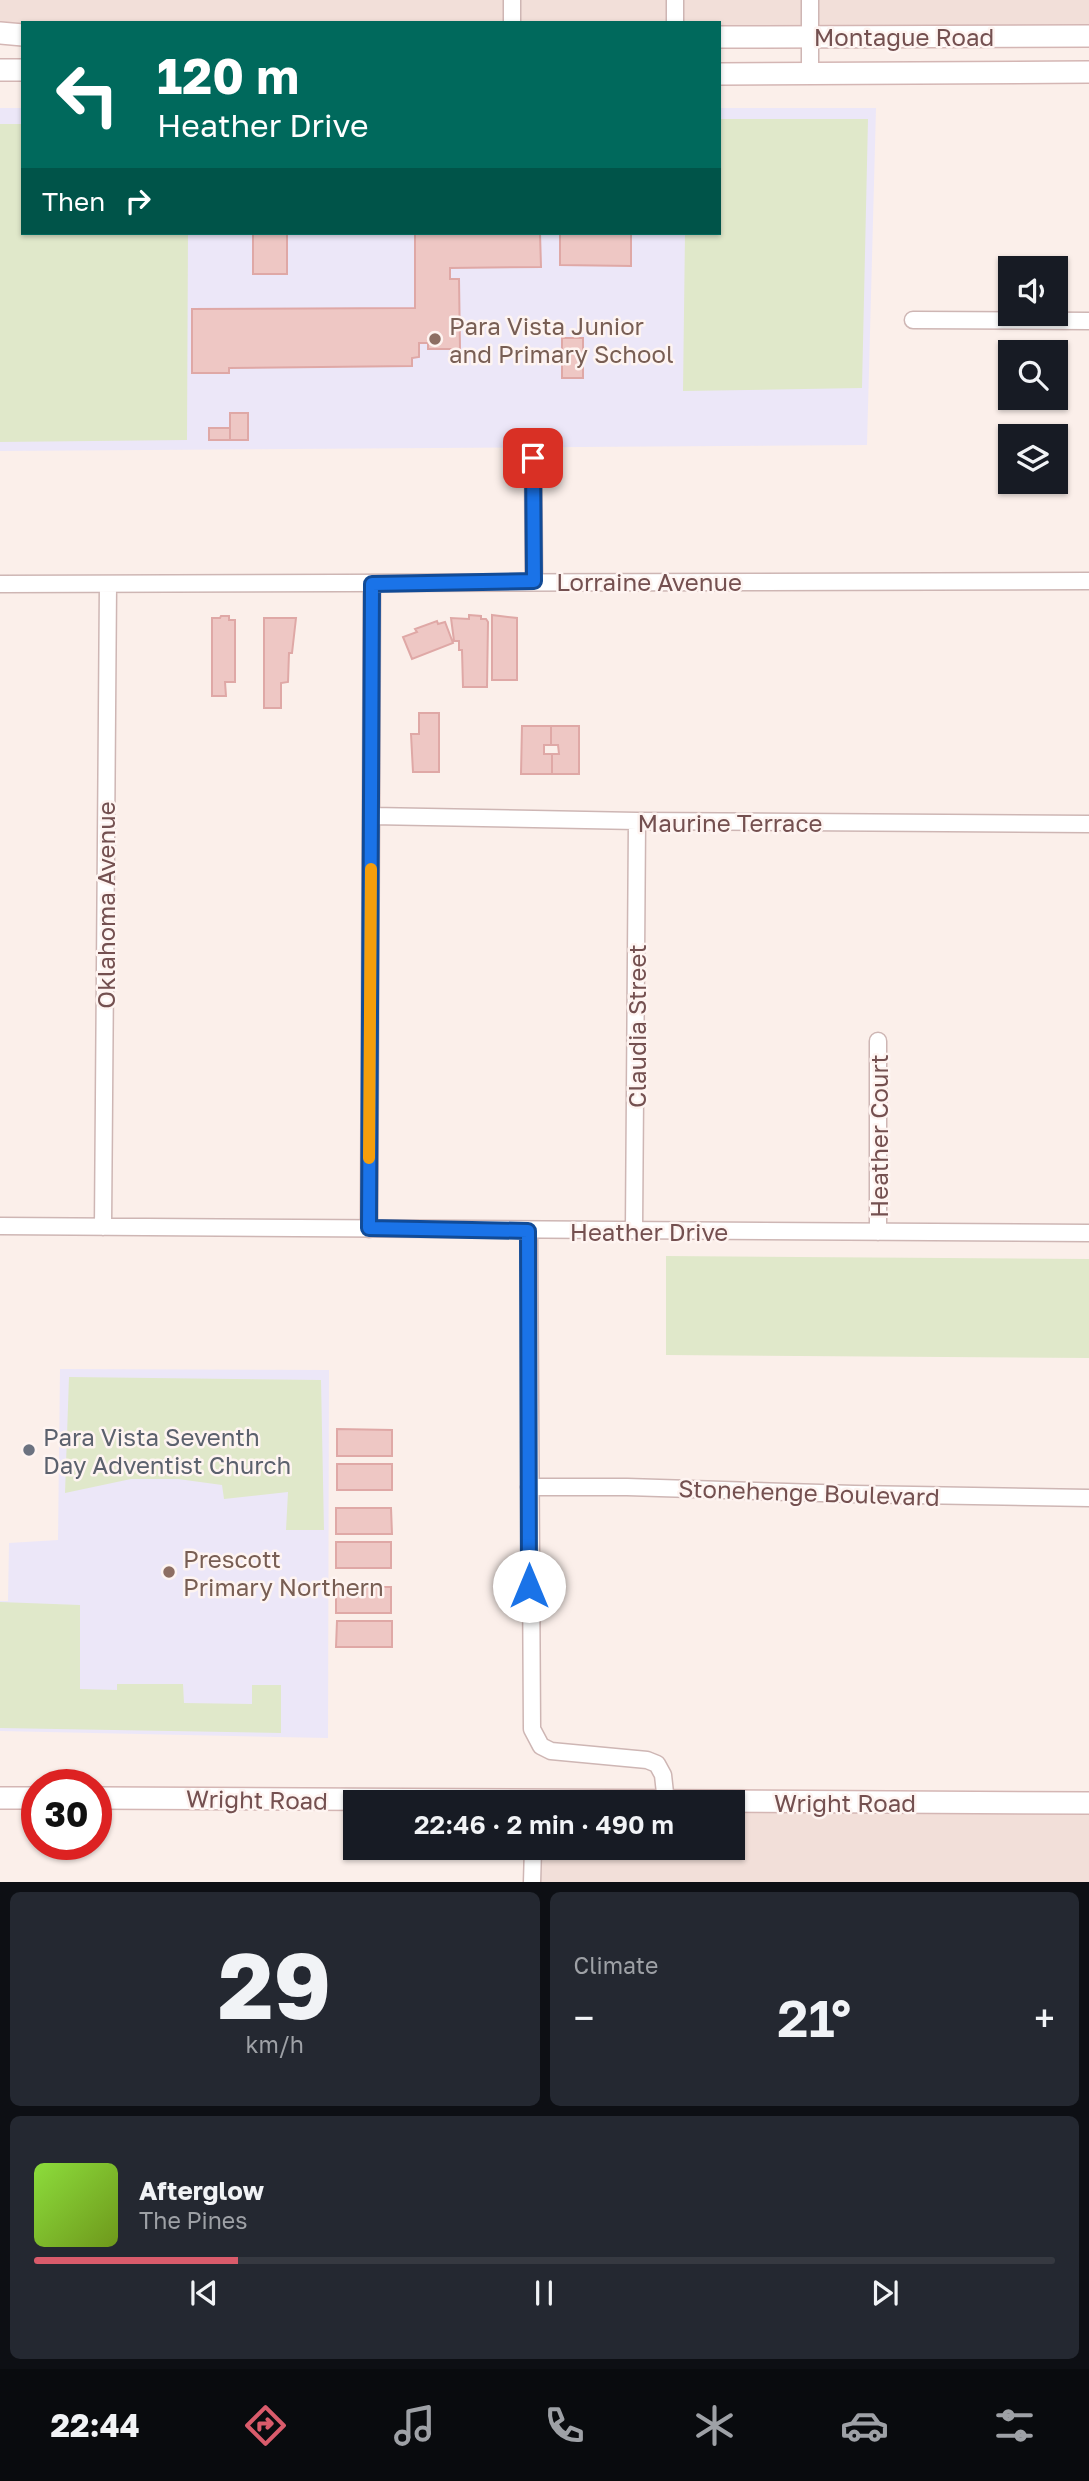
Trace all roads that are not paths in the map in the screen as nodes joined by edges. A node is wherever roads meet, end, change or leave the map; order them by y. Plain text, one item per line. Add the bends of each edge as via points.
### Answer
1 (512, 0) edge
2 (675, 0) edge
3 (810, 0) edge
4 (512, 21) edge
5 (675, 21) edge
6 (0, 33) edge
7 (21, 35) edge
8 (810, 36) junction
9 (1089, 36) edge
10 (721, 37) edge
11 (0, 70) edge
12 (21, 70) edge
13 (1089, 72) edge
14 (721, 74) edge
15 (810, 74) junction
16 (914, 320) dead end
17 (1089, 321) edge
18 (533, 458) dead end
19 (534, 581) junction
20 (1089, 582) edge
21 (0, 584) edge
22 (108, 584) junction
23 (372, 584) junction
24 (372, 816) junction
25 (637, 821) junction
26 (1089, 824) edge
27 (878, 1041) dead end
28 (0, 1226) edge
29 (103, 1227) junction
30 (369, 1228) junction
31 (634, 1230) junction
32 (528, 1231) junction
33 (878, 1231) junction
34 (1089, 1233) edge
35 (529, 1487) junction
36 (1089, 1498) edge
37 (665, 1790) edge
38 (0, 1798) edge
39 (21, 1798) edge
40 (112, 1798) edge
41 (343, 1800) edge
42 (745, 1802) edge
43 (1089, 1803) edge
44 (533, 1860) edge
45 (533, 1882) edge

1 - 4 street
2 - 5 street
3 - 8 street
6 - 7 main road
8 - 9 main road, Montague Road
8 - 10 main road, Montague Road
8 - 15 street
11 - 12 main road
13 - 15 main road, Montague Road
14 - 15 main road, Montague Road
16 - 17 street
18 - 19 street
19 - 20 street, Lorraine Avenue
19 - 23 street, Lorraine Avenue
21 - 22 street, Lorraine Avenue
22 - 23 street, Lorraine Avenue
22 - 29 street, Oklahoma Avenue
23 - 24 street
24 - 25 street, Maurine Terrace
24 - 30 street
25 - 26 street, Maurine Terrace
25 - 31 street, Claudia Street
27 - 33 street, Heather Court
28 - 29 street, Heather Drive
29 - 30 street, Heather Drive
30 - 32 street, Heather Drive
31 - 32 street, Heather Drive
31 - 33 street, Heather Drive
32 - 35 street
33 - 34 street, Heather Drive
35 - 36 street, Stonehenge Boulevard
35 - 37 street via 530,1686 535,1738 551,1751 657,1764
38 - 39 main road
40 - 41 main road, Wright Road
42 - 43 main road, Wright Road
44 - 45 street

